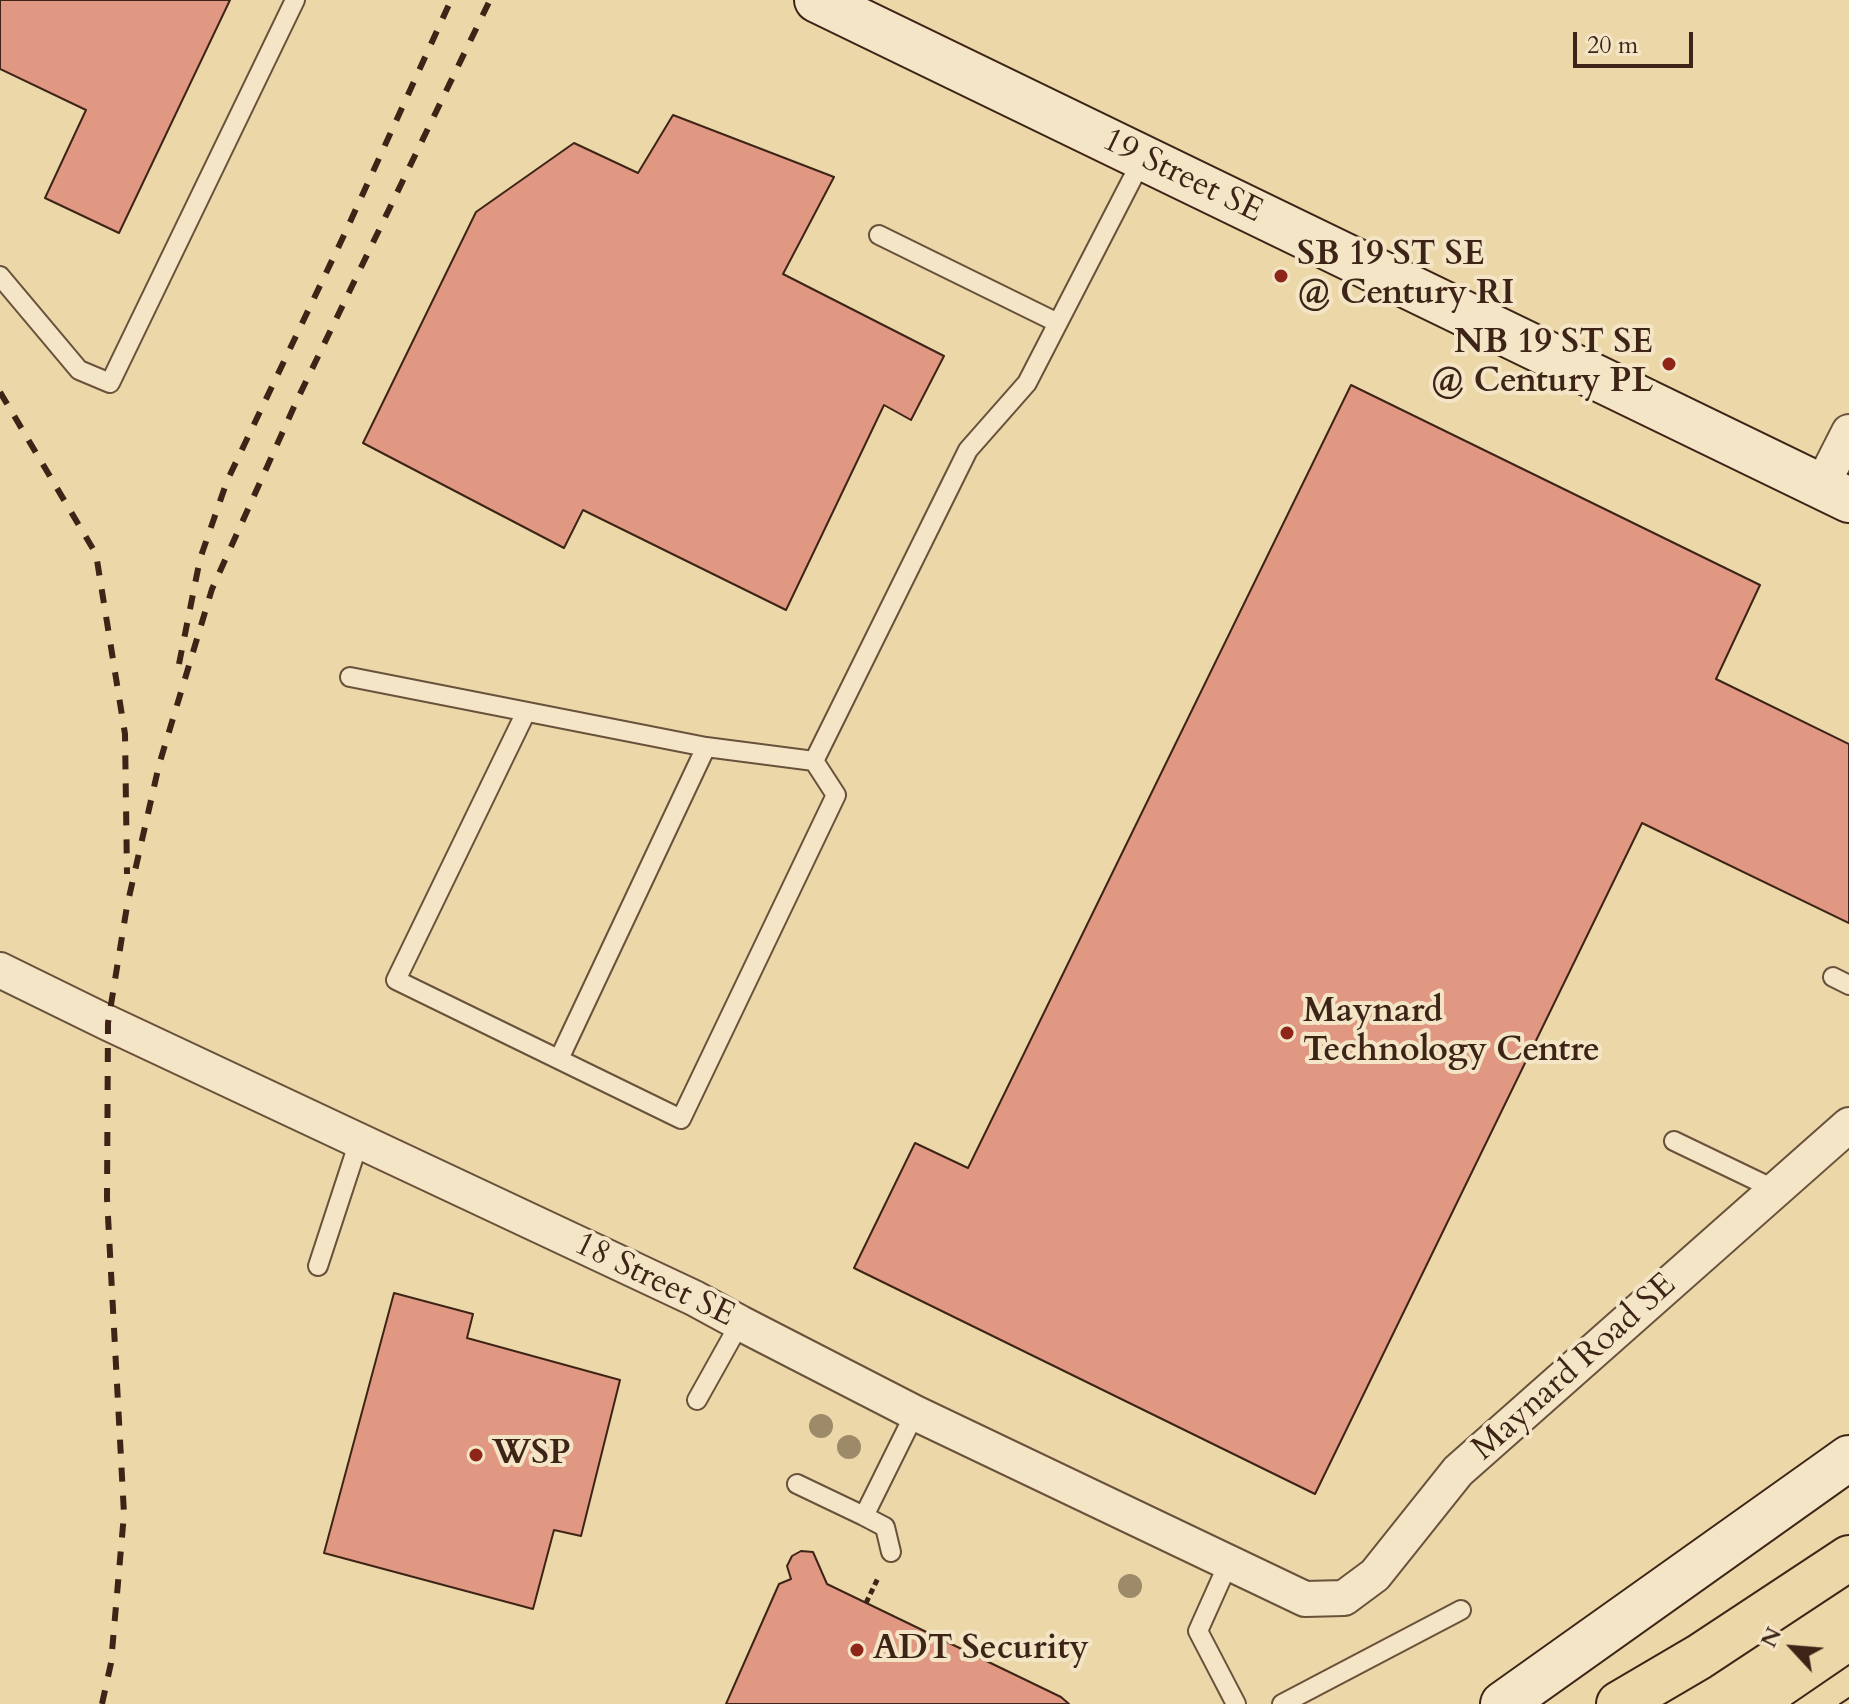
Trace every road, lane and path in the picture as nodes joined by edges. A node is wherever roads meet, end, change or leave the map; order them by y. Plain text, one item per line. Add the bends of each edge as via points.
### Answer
1 (295, 0) edge
2 (817, 0) edge
3 (1143, 158) junction
4 (879, 235) dead end
5 (0, 276) edge
6 (1058, 323) junction
7 (1849, 432) edge
8 (1835, 494) edge
9 (350, 677) dead end
10 (526, 712) junction
11 (706, 747) junction
12 (814, 761) junction
13 (0, 970) edge
14 (559, 1059) junction
15 (1849, 1125) edge
16 (359, 1141) junction
17 (1674, 1141) dead end
18 (1776, 1190) junction
19 (318, 1266) dead end
20 (740, 1323) junction
21 (697, 1400) dead end
22 (915, 1413) junction
23 (1849, 1458) edge
24 (797, 1484) dead end
25 (864, 1516) junction
26 (891, 1552) dead end
27 (1849, 1558) edge
28 (1228, 1564) junction
29 (1305, 1599) joint
30 (1461, 1610) dead end
31 (1236, 1704) edge
32 (1282, 1704) edge
33 (1503, 1704) edge
34 (1619, 1704) edge

1 - 5 lane via 110,383 79,370
2 - 3 street, 19 Street SE
3 - 6 lane
3 - 8 street, 19 Street SE
4 - 6 lane
6 - 12 lane via 1027,383 968,450
7 - 8 street
9 - 10 lane
10 - 11 lane
10 - 14 lane via 396,980
11 - 12 lane
11 - 14 lane
12 - 14 lane via 836,795 681,1119
13 - 16 street, 18 Street SE
15 - 18 street, Maynard Road SE
16 - 19 lane
16 - 20 street, 18 Street SE
17 - 18 lane
18 - 29 street, Maynard Road SE via 1458,1471 1375,1575 1344,1598
20 - 21 lane
20 - 22 street, 18 Street SE
22 - 25 lane
22 - 28 street, 18 Street SE
23 - 33 street
24 - 25 lane
25 - 26 lane via 885,1527
27 - 34 main road
28 - 29 street, 18 Street SE
28 - 31 lane via 1198,1631
30 - 32 lane

